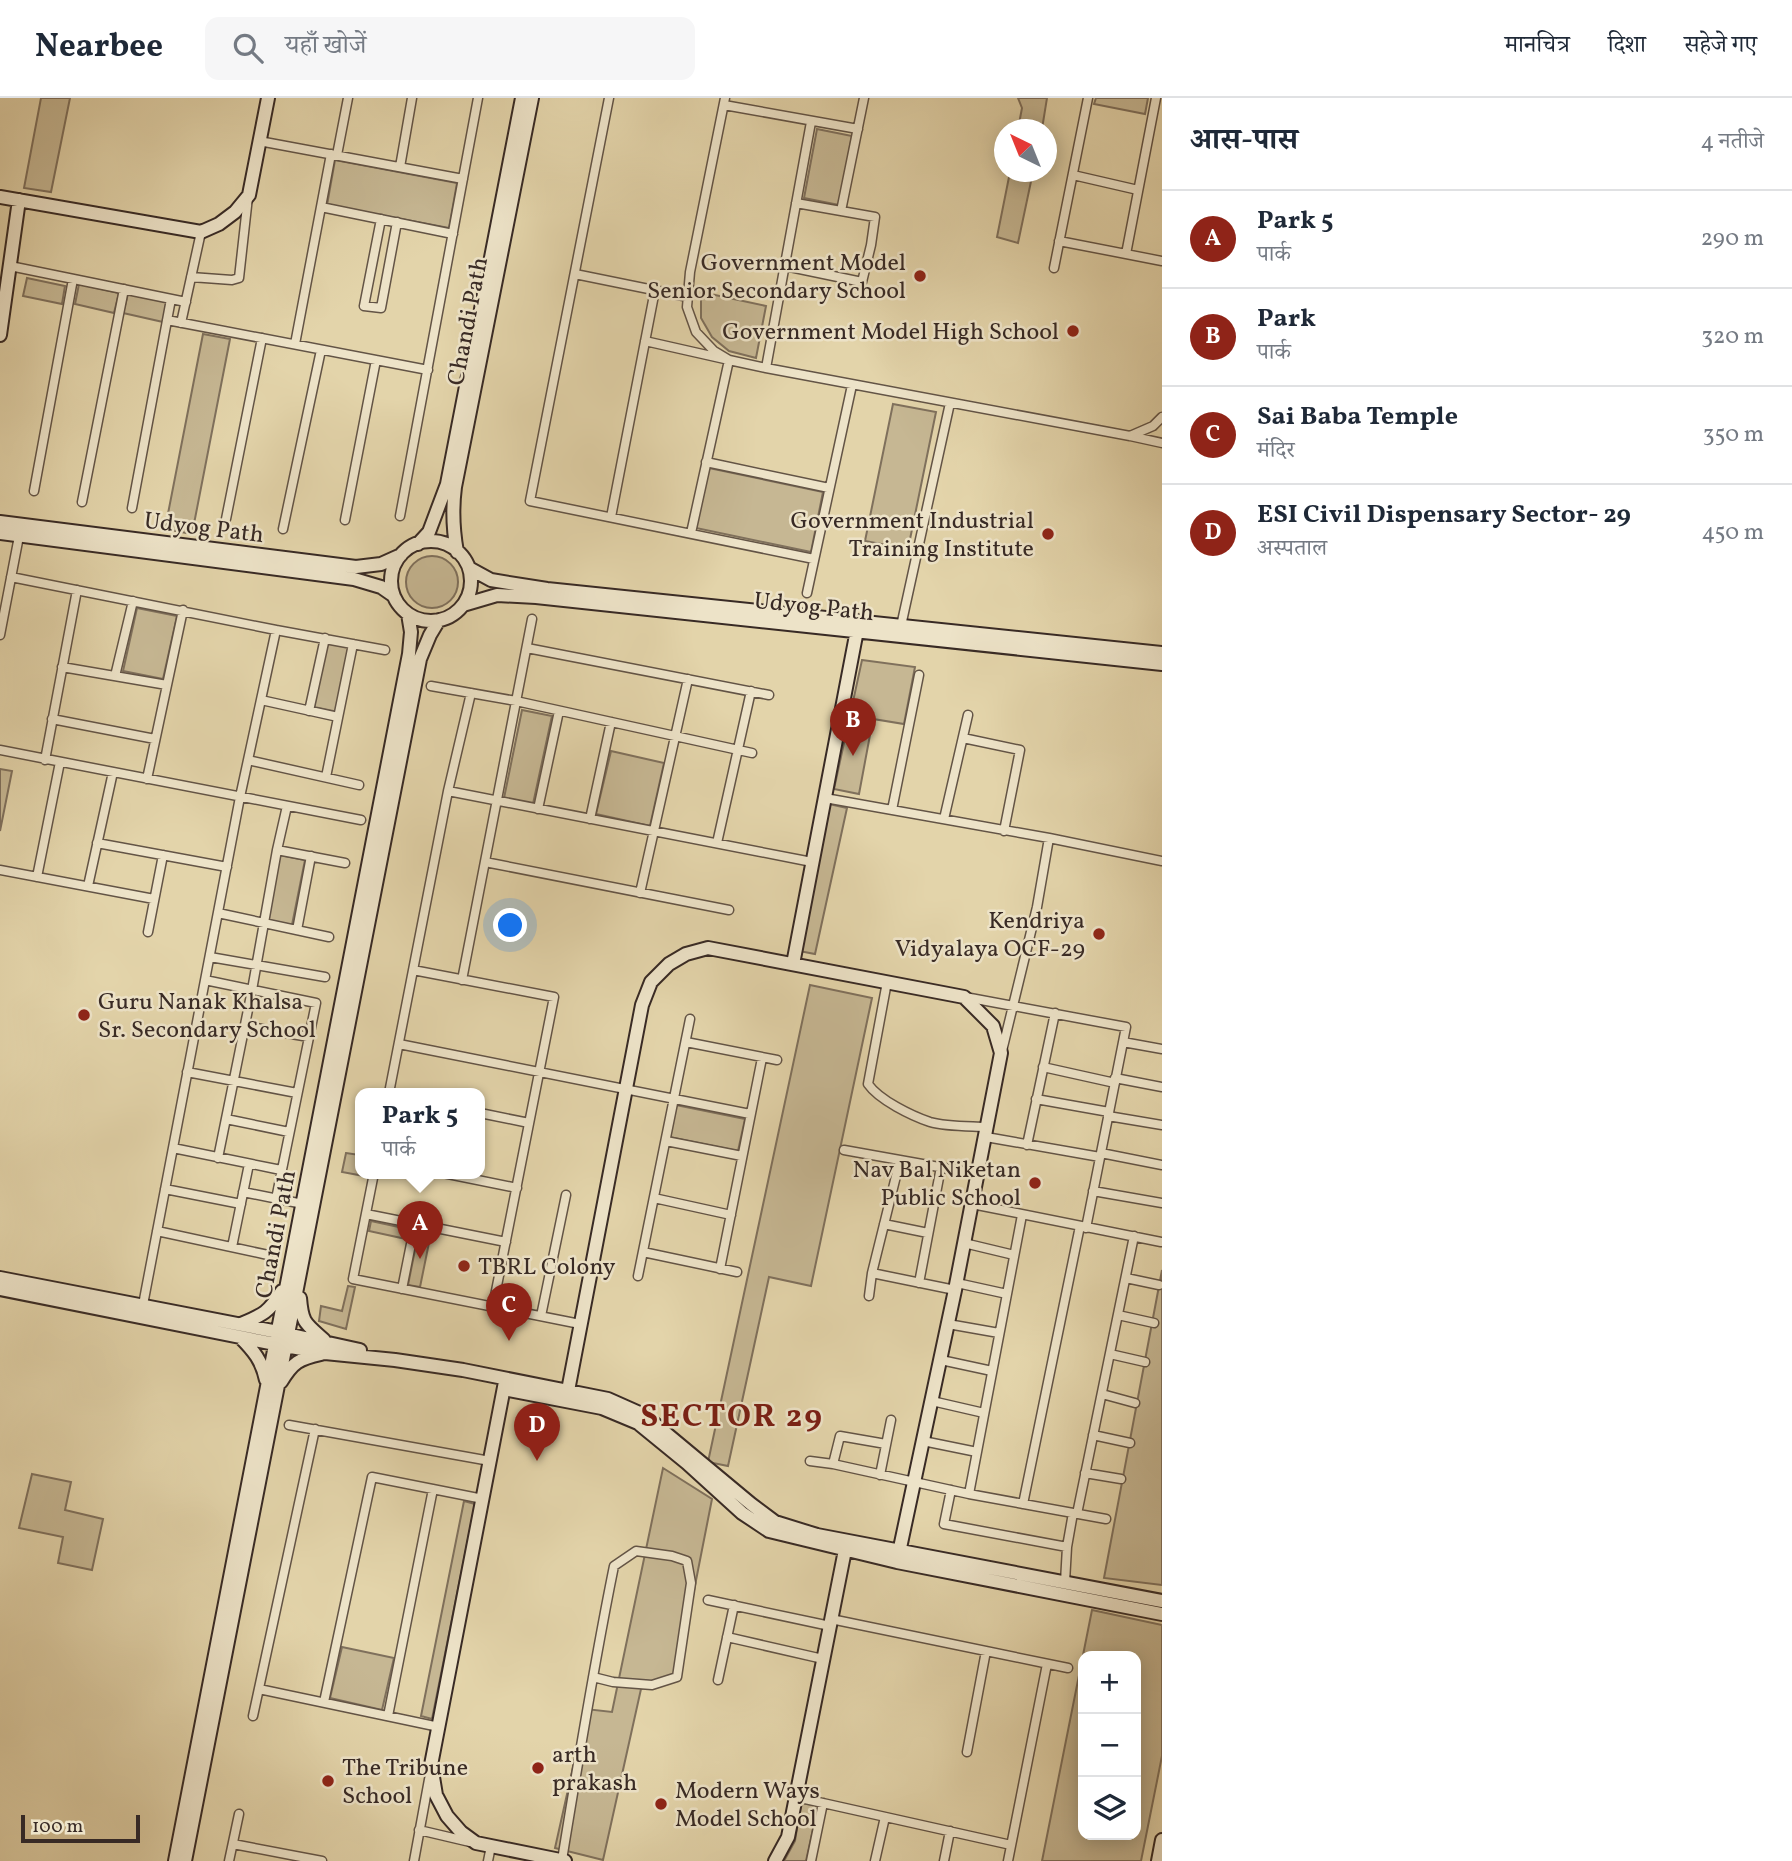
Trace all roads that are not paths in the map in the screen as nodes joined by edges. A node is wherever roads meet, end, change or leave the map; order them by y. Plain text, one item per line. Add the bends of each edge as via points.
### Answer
1 (268, 98) edge
2 (348, 98) edge
3 (412, 98) edge
4 (478, 98) edge
5 (522, 98) edge
6 (532, 98) edge
7 (608, 98) edge
8 (864, 98) edge
9 (1088, 98) edge
10 (1156, 98) edge
11 (724, 102) edge
12 (811, 122) junction
13 (858, 129) junction
14 (259, 141) junction
15 (334, 155) junction
16 (400, 167) junction
17 (1073, 176) junction
18 (463, 179) junction
19 (1138, 190) junction
20 (249, 195) junction
21 (0, 197) edge
22 (19, 200) junction
23 (796, 203) junction
24 (321, 207) junction
25 (841, 211) junction
26 (381, 219) junction
27 (397, 222) junction
28 (201, 232) junction
29 (453, 233) junction
30 (1059, 241) junction
31 (1126, 254) junction
32 (1162, 261) edge
33 (10, 266) junction
34 (785, 266) junction
35 (1054, 268) dead end
36 (575, 274) junction
37 (191, 277) junction
38 (73, 279) junction
39 (124, 289) junction
40 (655, 290) junction
41 (688, 297) junction
42 (171, 299) junction
43 (186, 302) junction
44 (167, 320) junction
45 (181, 323) junction
46 (0, 335) edge
47 (262, 338) junction
48 (645, 341) junction
49 (295, 344) junction
50 (321, 350) junction
51 (376, 360) junction
52 (729, 360) junction
53 (766, 368) junction
54 (428, 370) junction
55 (852, 385) junction
56 (950, 402) junction
57 (1162, 417) edge
58 (1130, 436) junction
59 (1162, 443) edge
60 (706, 462) junction
61 (829, 488) junction
62 (34, 491) dead end
63 (82, 502) dead end
64 (132, 508) dead end
65 (400, 516) dead end
66 (611, 517) junction
67 (226, 519) dead end
68 (345, 520) dead end
69 (0, 522) edge
70 (283, 529) dead end
71 (20, 530) junction
72 (0, 533) edge
73 (691, 533) junction
74 (418, 544) junction
75 (457, 552) junction
76 (401, 555) junction
77 (814, 559) junction
78 (469, 568) junction
79 (11, 577) junction
80 (77, 590) junction
81 (807, 593) dead end
82 (394, 596) junction
83 (133, 601) junction
84 (463, 606) junction
85 (183, 610) junction
86 (408, 614) junction
87 (532, 619) dead end
88 (439, 620) junction
89 (901, 626) junction
90 (858, 627) junction
91 (276, 630) junction
92 (0, 635) edge
93 (325, 638) junction
94 (353, 644) junction
95 (527, 648) junction
96 (386, 650) dead end
97 (1162, 653) edge
98 (1162, 664) edge
99 (62, 667) junction
100 (115, 676) junction
101 (919, 676) dead end
102 (688, 679) junction
103 (167, 685) junction
104 (431, 685) dead end
105 (751, 691) junction
106 (471, 693) junction
107 (769, 695) dead end
108 (261, 700) junction
109 (516, 701) junction
110 (309, 710) junction
111 (559, 711) junction
112 (968, 715) dead end
113 (338, 717) junction
114 (52, 719) junction
115 (611, 722) junction
116 (675, 736) junction
117 (962, 738) junction
118 (155, 739) junction
119 (0, 750) edge
120 (738, 750) junction
121 (752, 753) dead end
122 (44, 760) junction
123 (248, 760) junction
124 (60, 762) junction
125 (113, 772) junction
126 (326, 778) junction
127 (147, 779) junction
128 (359, 785) dead end
129 (448, 792) junction
130 (240, 797) junction
131 (825, 798) junction
132 (497, 801) junction
133 (287, 806) junction
134 (538, 809) junction
135 (892, 810) junction
136 (590, 819) junction
137 (944, 819) junction
138 (361, 820) dead end
139 (654, 831) junction
140 (1004, 831) junction
141 (1049, 838) junction
142 (97, 843) junction
143 (717, 844) junction
144 (277, 850) junction
145 (163, 855) junction
146 (311, 856) junction
147 (485, 862) junction
148 (812, 862) junction
149 (1162, 862) edge
150 (345, 863) dead end
151 (227, 867) junction
152 (0, 870) edge
153 (37, 877) junction
154 (88, 886) junction
155 (640, 893) junction
156 (155, 899) junction
157 (729, 910) dead end
158 (218, 913) junction
159 (263, 923) junction
160 (297, 930) junction
161 (148, 932) dead end
162 (329, 937) dead end
163 (210, 957) junction
164 (793, 964) junction
165 (257, 965) junction
166 (413, 970) junction
167 (325, 977) dead end
168 (205, 980) junction
169 (462, 980) junction
170 (887, 982) junction
171 (252, 990) junction
172 (964, 997) junction
173 (1012, 1006) junction
174 (1055, 1013) junction
175 (690, 1020) dead end
176 (245, 1026) junction
177 (309, 1037) junction
178 (685, 1042) junction
179 (1123, 1042) junction
180 (399, 1044) junction
181 (1162, 1049) edge
182 (1001, 1054) junction
183 (762, 1058) junction
184 (777, 1060) dead end
185 (1043, 1068) junction
186 (187, 1072) junction
187 (539, 1072) junction
188 (1115, 1080) junction
189 (234, 1082) junction
190 (1162, 1087) edge
191 (390, 1088) edge
192 (625, 1090) junction
193 (297, 1093) junction
194 (1037, 1098) junction
195 (674, 1099) junction
196 (485, 1114) edge
197 (750, 1114) junction
198 (1108, 1114) junction
199 (226, 1119) junction
200 (529, 1123) junction
201 (1162, 1125) edge
202 (289, 1132) junction
203 (986, 1132) junction
204 (666, 1141) junction
205 (1027, 1145) junction
206 (173, 1148) junction
207 (844, 1150) dead end
208 (1100, 1155) junction
209 (742, 1156) junction
210 (218, 1158) junction
211 (900, 1160) junction
212 (249, 1164) junction
213 (1162, 1165) edge
214 (941, 1167) junction
215 (281, 1170) junction
216 (978, 1174) junction
217 (373, 1179) edge
218 (473, 1179) edge
219 (517, 1188) junction
220 (165, 1189) junction
221 (1093, 1191) junction
222 (243, 1192) junction
223 (566, 1195) dead end
224 (654, 1198) junction
225 (276, 1199) junction
226 (1162, 1203) edge
227 (241, 1204) junction
228 (303, 1204) junction
229 (972, 1205) junction
230 (366, 1214) junction
231 (731, 1214) junction
232 (1022, 1215) junction
233 (415, 1224) junction
234 (884, 1224) junction
235 (1083, 1227) junction
236 (157, 1231) junction
237 (928, 1233) junction
238 (1134, 1236) junction
239 (1161, 1241) edge
240 (506, 1242) junction
241 (964, 1243) junction
242 (232, 1247) junction
243 (643, 1252) junction
244 (268, 1255) dead end
245 (1014, 1255) junction
246 (720, 1269) junction
247 (737, 1272) dead end
248 (872, 1273) junction
249 (638, 1276) dead end
250 (0, 1278) edge
251 (1126, 1278) junction
252 (293, 1283) junction
253 (919, 1283) junction
254 (1159, 1285) dead end
255 (956, 1287) junction
256 (0, 1289) edge
257 (402, 1289) junction
258 (1007, 1294) junction
259 (869, 1296) dead end
260 (493, 1306) junction
261 (142, 1311) junction
262 (1118, 1315) junction
263 (541, 1316) junction
264 (580, 1324) junction
265 (948, 1324) junction
266 (1154, 1324) dead end
267 (240, 1330) junction
268 (999, 1333) junction
269 (282, 1339) junction
270 (326, 1347) junction
271 (1110, 1354) junction
272 (940, 1360) junction
273 (1145, 1362) dead end
274 (992, 1371) junction
275 (505, 1384) junction
276 (272, 1389) junction
277 (1102, 1394) junction
278 (566, 1396) junction
279 (932, 1401) junction
280 (1135, 1403) dead end
281 (984, 1413) junction
282 (891, 1420) dead end
283 (289, 1425) dead end
284 (315, 1429) junction
285 (1093, 1435) junction
286 (923, 1441) junction
287 (1129, 1443) dead end
288 (886, 1444) junction
289 (977, 1452) junction
290 (490, 1461) junction
291 (810, 1461) dead end
292 (833, 1464) junction
293 (1085, 1473) junction
294 (880, 1475) junction
295 (1121, 1479) dead end
296 (914, 1482) junction
297 (433, 1489) junction
298 (951, 1490) junction
299 (969, 1494) junction
300 (483, 1499) junction
301 (1023, 1504) junction
302 (1075, 1513) junction
303 (1106, 1519) dead end
304 (846, 1546) junction
305 (1067, 1547) junction
306 (899, 1557) junction
307 (1065, 1582) junction
308 (708, 1600) dead end
309 (1162, 1601) edge
310 (734, 1605) junction
311 (1162, 1614) edge
312 (830, 1622) junction
313 (727, 1637) junction
314 (986, 1651) junction
315 (823, 1659) junction
316 (1047, 1664) junction
317 (1068, 1668) dead end
318 (593, 1677) junction
319 (718, 1680) dead end
320 (259, 1689) junction
321 (324, 1702) junction
322 (253, 1716) dead end
323 (388, 1716) junction
324 (439, 1727) junction
325 (967, 1752) dead end
326 (431, 1765) junction
327 (796, 1797) junction
328 (823, 1803) junction
329 (239, 1814) dead end
330 (885, 1817) junction
331 (419, 1830) junction
332 (950, 1831) junction
333 (1162, 1840) edge
334 (233, 1843) junction
335 (476, 1843) junction
336 (1011, 1844) junction
337 (491, 1846) junction
338 (295, 1858) edge
339 (175, 1861) edge
340 (185, 1861) edge
341 (229, 1861) edge
342 (322, 1861) edge
343 (414, 1861) edge
344 (488, 1861) edge
345 (563, 1861) edge
346 (775, 1861) edge
347 (811, 1861) edge
348 (875, 1861) edge
349 (944, 1861) edge
350 (1008, 1861) edge
351 (1158, 1861) edge

1 - 14 main road
2 - 15 street
3 - 16 street
4 - 18 street
5 - 74 main road, Chandi Path via 447,484 429,532
6 - 75 main road, Chandi Path via 455,487 452,508
7 - 36 street
8 - 13 street
9 - 17 street
10 - 19 street
11 - 12 street
11 - 41 street
12 - 13 street
12 - 23 street
13 - 25 street
14 - 15 street
14 - 20 main road
15 - 16 street
15 - 24 street
16 - 18 street
17 - 19 street
17 - 30 street
18 - 29 street
19 - 31 street
20 - 28 main road via 236,212
20 - 37 street via 239,278
21 - 22 main road
22 - 28 main road
22 - 33 main road
23 - 25 street
23 - 34 street
24 - 26 street
24 - 49 street
25 - 34 street via 875,217 862,282
26 - 27 street
26 - 27 street via 364,306 381,309
27 - 29 street
28 - 37 street
29 - 54 street
30 - 31 street
30 - 35 street
31 - 32 street
33 - 38 street
33 - 46 main road
34 - 53 street
36 - 40 street
36 - 66 street via 530,502
37 - 43 street
38 - 39 street
38 - 62 street
39 - 42 street
39 - 63 street
40 - 41 street
40 - 48 street
41 - 52 street via 696,332
42 - 43 street
42 - 44 street
43 - 45 street
44 - 45 street
44 - 64 street
45 - 47 street
47 - 49 street
47 - 67 street
48 - 52 street
48 - 66 street
49 - 50 street
50 - 51 street
50 - 70 street
51 - 54 street
51 - 68 street
52 - 53 street
52 - 60 street
53 - 55 street
54 - 65 street
55 - 56 street
55 - 61 street
56 - 58 street
56 - 89 street
57 - 58 street
58 - 59 street
60 - 61 street
60 - 73 street
61 - 77 street
66 - 73 street
69 - 71 main road, Udyog Path
71 - 72 main road, Udyog Path
71 - 76 main road, Udyog Path via 356,567 381,564
71 - 79 street
71 - 82 main road, Udyog Path via 354,579
73 - 77 street
74 - 75 main road via 444,544
74 - 76 main road
75 - 78 main road
76 - 82 main road via 393,569
77 - 81 street
78 - 84 main road via 471,582
78 - 90 main road, Udyog Path via 491,580 547,589
79 - 80 street
79 - 92 street
80 - 83 street
80 - 99 street
82 - 86 main road
83 - 85 street
83 - 100 street
84 - 88 main road
84 - 90 main road, Udyog Path via 497,595 537,597
85 - 91 street
85 - 103 street
86 - 88 main road
86 - 228 main road, Chandi Path via 409,654
87 - 95 street
88 - 252 main road, Chandi Path via 420,659
89 - 90 main road, Udyog Path
89 - 97 main road, Udyog Path
90 - 98 main road, Udyog Path
90 - 131 main road
91 - 93 street
91 - 108 street
93 - 94 street
93 - 110 street
94 - 96 street
94 - 113 street
95 - 102 street
95 - 109 street
99 - 100 street
99 - 114 street
100 - 103 street
101 - 135 street
102 - 105 street
102 - 116 street
103 - 118 street
104 - 106 street
105 - 107 street
105 - 120 street
106 - 109 street
106 - 129 street
108 - 110 street
108 - 123 street
109 - 111 street
109 - 132 street
110 - 113 street
111 - 115 street
111 - 134 street
112 - 117 street
113 - 126 street
114 - 118 street
114 - 122 street
115 - 116 street
115 - 136 street
116 - 120 street
116 - 139 street
117 - 137 street
117 - 140 street via 1020,750
118 - 127 street
119 - 122 street
120 - 121 street
120 - 143 street
122 - 124 street
123 - 126 street
123 - 130 street
124 - 125 street
124 - 153 street
125 - 127 street
125 - 142 street
126 - 128 street
127 - 130 street
129 - 132 street
129 - 166 street
130 - 133 street
130 - 151 street
131 - 135 street
131 - 148 main road
132 - 134 street
132 - 147 street
133 - 138 street
133 - 144 street
134 - 136 street
135 - 137 street
136 - 139 street
137 - 140 street
139 - 143 street
139 - 155 street
140 - 141 street
141 - 149 street
141 - 173 street
142 - 145 street
142 - 154 street
143 - 148 street
144 - 146 street
144 - 159 street
145 - 151 street
145 - 156 street
146 - 150 street
146 - 160 street
147 - 155 street
147 - 169 street
148 - 164 main road
151 - 158 street
152 - 153 street
153 - 154 street
154 - 156 street
155 - 157 street
156 - 161 street
158 - 159 street
158 - 163 street
159 - 160 street
159 - 165 street
160 - 162 street
163 - 165 street
163 - 168 street
164 - 170 main road
164 - 192 main road via 708,948 669,964 651,982 642,1005
165 - 167 street
165 - 171 street
166 - 169 street
166 - 180 street
168 - 171 street
168 - 186 street
169 - 187 street via 554,997
170 - 172 main road
170 - 203 street via 868,1084 874,1093 931,1122
171 - 176 street
171 - 177 street via 316,1003
172 - 173 street
172 - 182 main road via 993,1027
173 - 174 street
173 - 182 street
174 - 179 street via 1126,1027
174 - 185 street
175 - 178 street
176 - 177 street
176 - 189 street
177 - 193 street
178 - 183 street
178 - 195 street
179 - 181 street
179 - 188 street
180 - 187 street
180 - 191 street
182 - 203 main road
183 - 184 street
183 - 197 street
185 - 188 street
185 - 194 street
186 - 189 street
186 - 206 street
187 - 192 street
187 - 200 street
188 - 190 street
188 - 198 street
189 - 193 street
189 - 199 street
192 - 195 street
192 - 264 main road
193 - 202 street
194 - 198 street
194 - 205 street
195 - 197 street
195 - 204 street
196 - 200 street
197 - 209 street
198 - 201 street
198 - 208 street
199 - 202 street
199 - 210 street
200 - 219 street
202 - 215 street
203 - 205 street
203 - 216 main road
204 - 209 street
204 - 224 street
205 - 208 street
206 - 210 street
206 - 220 street
207 - 211 street
208 - 213 street
208 - 221 street
209 - 231 street
210 - 212 street
211 - 214 street
211 - 234 street
212 - 215 street
212 - 222 street
214 - 216 street
214 - 237 street
215 - 225 street
216 - 229 main road
217 - 230 street
218 - 219 street
219 - 240 street
220 - 227 street
220 - 236 street
221 - 226 street
221 - 235 street
222 - 225 street
222 - 227 street
223 - 263 street
224 - 231 street
224 - 243 street
225 - 228 street
227 - 242 street
228 - 252 main road, Chandi Path
229 - 232 street
229 - 241 main road
230 - 233 street
230 - 257 street via 353,1279
231 - 246 street
232 - 235 street
232 - 245 street
233 - 240 street
233 - 257 street
234 - 237 street
234 - 248 street
235 - 238 street
235 - 301 street
236 - 242 street
236 - 261 street
237 - 253 street
238 - 239 street
238 - 251 street
240 - 260 street
241 - 245 street
241 - 255 main road
242 - 244 street
243 - 246 street
243 - 249 street
245 - 258 street
246 - 247 street
248 - 253 street
248 - 259 street
250 - 261 main road
251 - 254 street
251 - 262 street
252 - 267 main road via 263,1315
252 - 269 main road, Chandi Path
252 - 270 main road via 302,1317
253 - 255 street
255 - 258 street
255 - 265 main road
256 - 261 main road
257 - 260 street
258 - 268 street
260 - 263 street
261 - 267 main road
262 - 266 street
262 - 271 street
263 - 264 street
264 - 278 main road
265 - 268 street
265 - 272 main road
267 - 269 main road
267 - 276 main road via 263,1364
268 - 274 street
269 - 270 main road
269 - 276 main road, Chandi Path
270 - 275 main road via 463,1370
270 - 276 main road via 302,1359
271 - 273 street
271 - 277 street
272 - 274 street
272 - 279 main road
274 - 281 street
275 - 278 main road
275 - 290 main road
276 - 339 main road, Chandi Path
276 - 340 main road, Chandi Path
277 - 280 street
277 - 285 street
278 - 304 main road via 638,1423 769,1531
279 - 281 street
279 - 286 main road
281 - 289 street
282 - 288 street
283 - 284 street
284 - 290 street
284 - 320 street
285 - 287 street
285 - 293 street
286 - 289 street
286 - 296 main road
288 - 292 street via 839,1436
288 - 294 street
289 - 299 street
290 - 300 main road
291 - 292 street
292 - 294 street
293 - 295 street
293 - 302 street
294 - 296 street
296 - 298 street
296 - 306 main road
297 - 300 street
297 - 321 street via 372,1477
297 - 323 street
298 - 299 street
298 - 305 street via 944,1524
299 - 301 street
300 - 324 main road
301 - 302 street
302 - 303 street
302 - 305 street
304 - 306 main road
304 - 312 main road
305 - 307 street
306 - 307 main road
306 - 311 main road
307 - 309 main road
308 - 310 street
310 - 312 street
310 - 313 street
312 - 314 street
312 - 315 main road
313 - 315 street
313 - 319 street
314 - 316 street
314 - 325 street
315 - 327 main road
316 - 317 street
316 - 336 street
318 - 318 street via 614,1566 636,1551 687,1561 691,1583 677,1677 652,1685
318 - 345 street
320 - 321 street
320 - 322 street
321 - 323 street
323 - 324 street
324 - 326 main road
326 - 331 street
326 - 335 main road via 436,1795 447,1816
327 - 328 street
327 - 346 main road via 788,1837
328 - 330 street
328 - 347 street
329 - 334 street
330 - 332 street
330 - 348 street
331 - 335 street
331 - 343 street
332 - 336 street
332 - 349 street
333 - 351 main road
334 - 338 street
334 - 341 street
335 - 337 main road
336 - 350 street
337 - 344 street
337 - 345 main road
338 - 342 street

